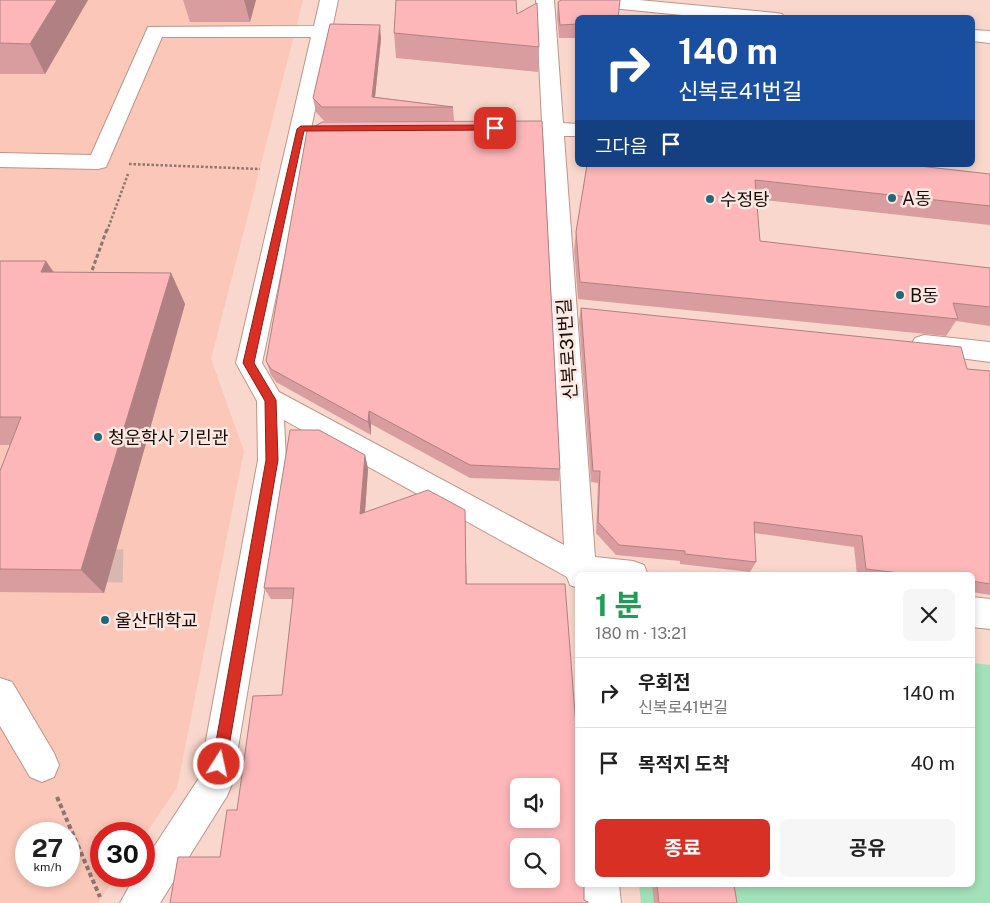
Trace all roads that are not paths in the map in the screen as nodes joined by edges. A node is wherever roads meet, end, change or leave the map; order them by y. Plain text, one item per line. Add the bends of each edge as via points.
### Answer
1 (329, 0) edge
2 (545, 0) edge
3 (581, 0) edge
4 (744, 15) edge
5 (322, 32) junction
6 (975, 35) edge
7 (990, 37) edge
8 (514, 128) edge
9 (553, 128) junction
10 (575, 130) edge
11 (0, 160) edge
12 (901, 343) edge
13 (990, 352) edge
14 (270, 400) junction
15 (581, 572) edge
16 (975, 612) edge
17 (990, 614) edge
18 (0, 694) edge
19 (42, 765) road end
20 (601, 887) edge
21 (139, 903) edge
22 (602, 903) edge

1 - 5 street
2 - 9 street, 신복로31번길
3 - 4 street
5 - 11 street via 154,30 98,162
5 - 14 street via 310,129 249,363
6 - 7 street
8 - 9 street
9 - 10 street
9 - 15 street, 신복로31번길 via 574,310
12 - 13 street
14 - 15 street
14 - 21 street via 272,460 216,784
16 - 17 street
18 - 19 street
20 - 22 street

